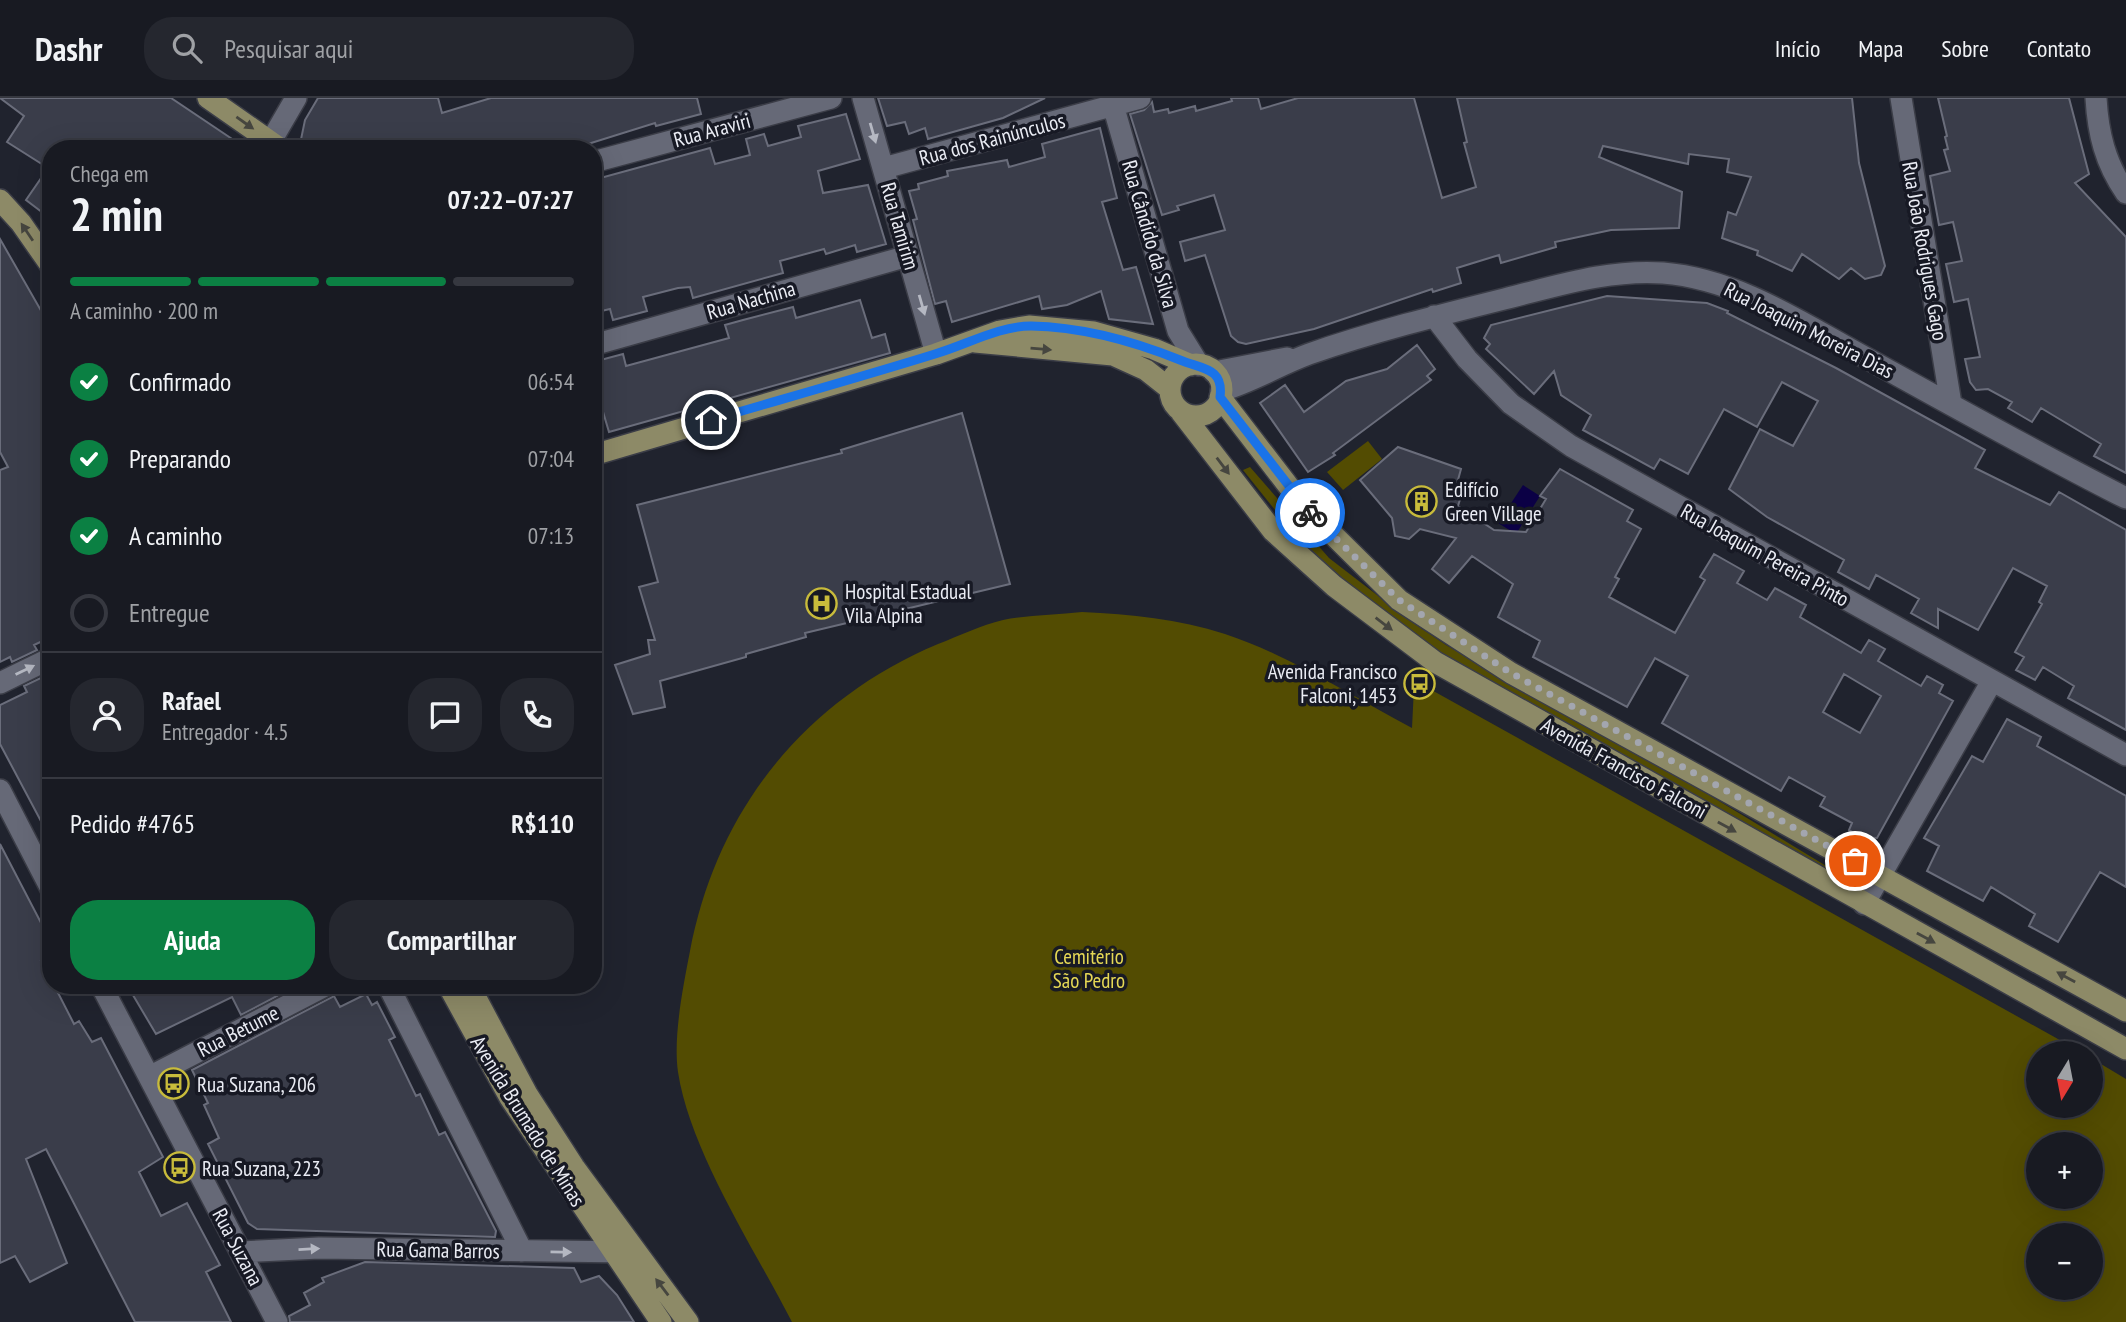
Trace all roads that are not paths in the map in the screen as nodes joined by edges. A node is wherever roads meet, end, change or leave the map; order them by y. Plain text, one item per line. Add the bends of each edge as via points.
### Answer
1 (208, 98) edge
2 (296, 98) edge
3 (831, 98) edge
4 (863, 98) edge
5 (1140, 98) edge
6 (1901, 98) edge
7 (2096, 98) edge
8 (1112, 102) edge
9 (269, 140) edge
10 (278, 140) edge
11 (602, 160) edge
12 (884, 168) junction
13 (2126, 193) edge
14 (0, 200) edge
15 (42, 253) edge
16 (908, 256) junction
17 (1434, 316) junction
18 (602, 342) edge
19 (973, 342) junction
20 (936, 354) junction
21 (1209, 378) junction
22 (1170, 389) junction
23 (1951, 404) junction
24 (1181, 412) junction
25 (602, 452) edge
26 (2126, 498) edge
27 (42, 662) edge
28 (1992, 681) junction
29 (0, 683) edge
30 (2126, 755) edge
31 (0, 790) edge
32 (42, 872) edge
33 (1879, 874) junction
34 (1864, 904) junction
35 (106, 994) edge
36 (310, 994) edge
37 (393, 994) edge
38 (453, 994) edge
39 (474, 994) edge
40 (2126, 1010) edge
41 (2126, 1049) edge
42 (149, 1077) junction
43 (522, 1251) junction
44 (241, 1252) junction
45 (625, 1253) junction
46 (277, 1322) edge
47 (661, 1322) edge
48 (688, 1322) edge

1 -> 9 main road
2 - 10 street
3 - 11 street, Rua Araviri
4 -> 12 street, Rua Tamirim
5 - 8 street, Rua dos Rainúnculos
6 - 23 street, Rua João Rodrigues Gago
7 - 13 street via 2099,135
8 - 12 street, Rua dos Rainúnculos
8 - 21 street, Rua Cândido da Silva via 1178,331
12 - 16 street, Rua Tamirim
15 -> 14 main road
16 - 18 street, Rua Nachina
16 -> 20 street, Rua Tamirim
17 - 21 street, Rua Joaquim Moreira Dias via 1306,355 1251,382
17 - 23 street, Rua Joaquim Moreira Dias via 1584,280 1623,274 1675,275 1712,282 1763,302
17 - 28 street, Rua Joaquim Pereira Pinto via 1511,404 1571,446
19 - 20 main road, Avenida Francisco Falconi
19 - 21 main road, Avenida Francisco Falconi via 1029,326 1094,332 1154,349
19 -> 22 main road via 1113,355 1146,370
20 - 25 main road, Avenida Francisco Falconi
21 - 22 main road via 1176,373
21 - 24 main road via 1212,411 1205,415
21 - 33 main road, Avenida Francisco Falconi via 1303,505 1399,600 1511,673
22 - 24 main road
23 - 26 street, Rua Joaquim Moreira Dias
24 -> 34 main road, Avenida Francisco Falconi via 1273,531 1334,586 1434,662
29 -> 27 street
28 - 30 street, Rua Joaquim Pereira Pinto
28 - 33 street
31 - 32 street
33 - 34 street
40 -> 33 main road, Avenida Francisco Falconi
34 -> 41 main road, Avenida Francisco Falconi
35 - 42 street, Rua Suzana
36 - 42 street, Rua Betume
37 - 43 street
38 - 45 main road, Avenida Brumado de Minas via 510,1098
39 - 45 main road, Avenida Brumado de Minas
42 - 44 street, Rua Suzana
44 -> 43 street, Rua Gama Barros via 319,1248
43 -> 45 street, Rua Gama Barros
44 - 46 street, Rua Suzana
45 - 47 main road
48 -> 45 main road

